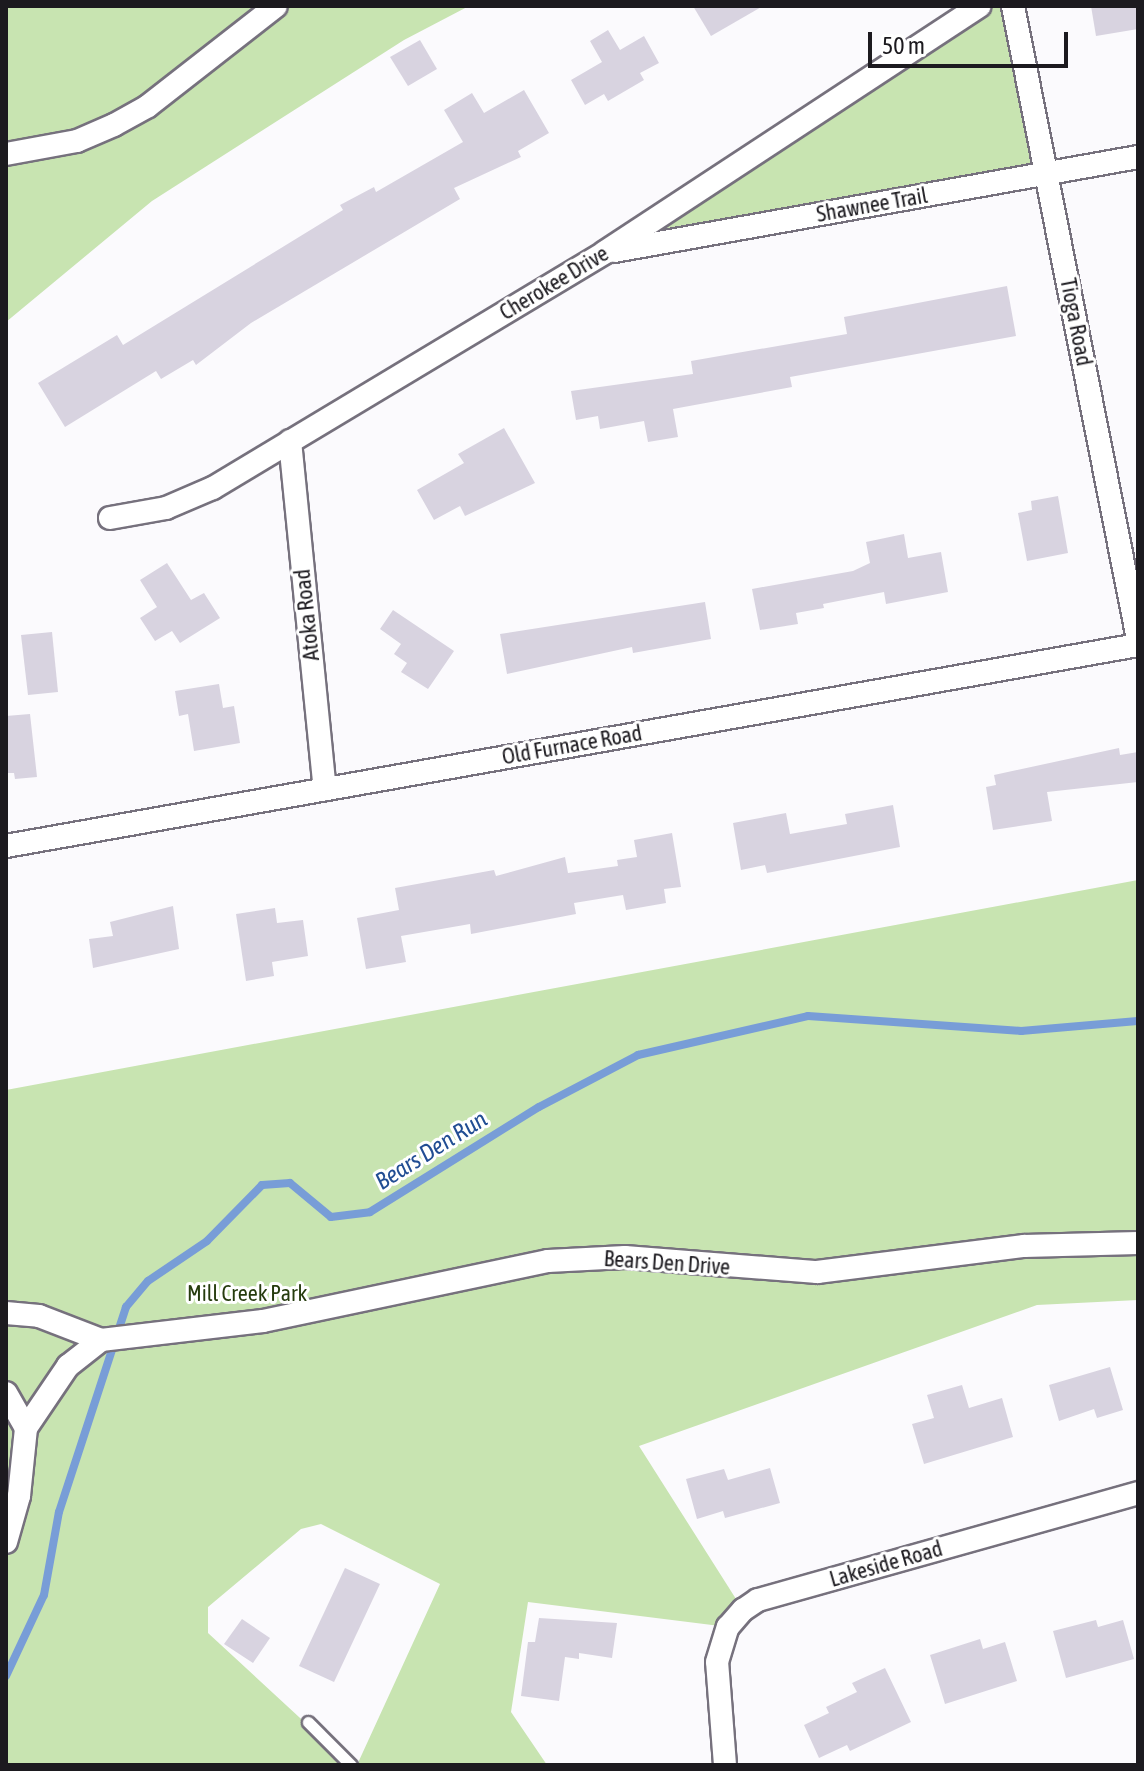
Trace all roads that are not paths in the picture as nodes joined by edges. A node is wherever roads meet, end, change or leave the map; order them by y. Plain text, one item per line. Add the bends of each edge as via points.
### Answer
1 (276, 6) edge
2 (979, 6) edge
3 (1013, 6) edge
4 (6, 154) edge
5 (1138, 157) edge
6 (1046, 174) junction
7 (605, 252) junction
8 (290, 441) junction
9 (110, 518) dead end
10 (1138, 642) edge
11 (325, 789) junction
12 (6, 846) edge
13 (1138, 1243) edge
14 (6, 1313) edge
15 (103, 1340) junction
16 (6, 1393) edge
17 (26, 1428) junction
18 (1138, 1493) edge
19 (6, 1542) edge
20 (308, 1722) dead end
21 (351, 1765) edge
22 (725, 1765) edge

1 - 4 street via 148,106 114,125 77,141
2 - 7 street, Cherokee Drive
3 - 6 street, Tioga Road
5 - 6 street, Shawnee Trail
6 - 7 street, Shawnee Trail
6 - 10 street, Tioga Road
7 - 8 street, Cherokee Drive
8 - 9 street, Cherokee Drive via 189,500
8 - 11 street, Atoka Road
10 - 11 street, Old Furnace Road
11 - 12 street, Old Furnace Road
13 - 15 street, Bears Den Drive via 1024,1246 817,1272 647,1258 577,1259 474,1274 225,1326
14 - 15 street via 63,1322
15 - 17 street via 68,1366
16 - 17 street
17 - 19 street via 19,1496
18 - 22 street, Lakeside Road via 758,1600 743,1610 722,1640 717,1662
20 - 21 lane

